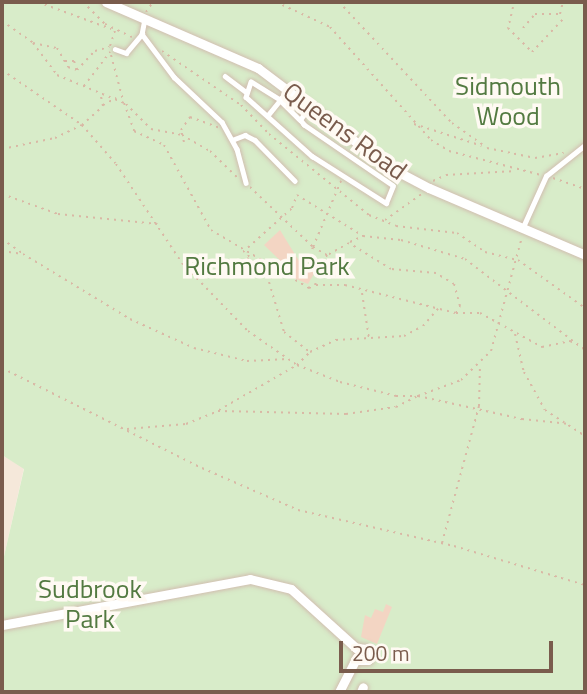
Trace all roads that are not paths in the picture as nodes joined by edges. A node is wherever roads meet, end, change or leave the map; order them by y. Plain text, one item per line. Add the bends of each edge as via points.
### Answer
1 (106, 2) edge
2 (145, 19) junction
3 (140, 37) junction
4 (112, 48) road end
5 (225, 76) dead end
6 (289, 90) junction
7 (246, 92) junction
8 (280, 100) junction
9 (310, 107) junction
10 (268, 115) junction
11 (300, 120) junction
12 (232, 140) junction
13 (585, 145) edge
14 (295, 181) dead end
15 (246, 183) dead end
16 (523, 227) junction
17 (585, 255) edge
18 (2, 625) edge
19 (339, 692) edge

1 - 2 street, Queens Road
2 - 3 lane
2 - 6 street, Queens Road via 236,58
3 - 4 lane via 126,53
3 - 12 lane
5 - 7 lane
6 - 8 lane
6 - 9 street, Queens Road
7 - 8 lane via 251,82
7 - 10 lane
8 - 10 lane
8 - 11 lane
9 - 11 lane
9 - 16 street, Queens Road via 388,167
10 - 11 lane via 312,156 386,203 393,186
12 - 14 lane via 245,135 256,140
12 - 15 lane
13 - 16 lane via 546,176
16 - 17 street, Queens Road
18 - 19 street via 250,579 291,589 356,648 357,660

